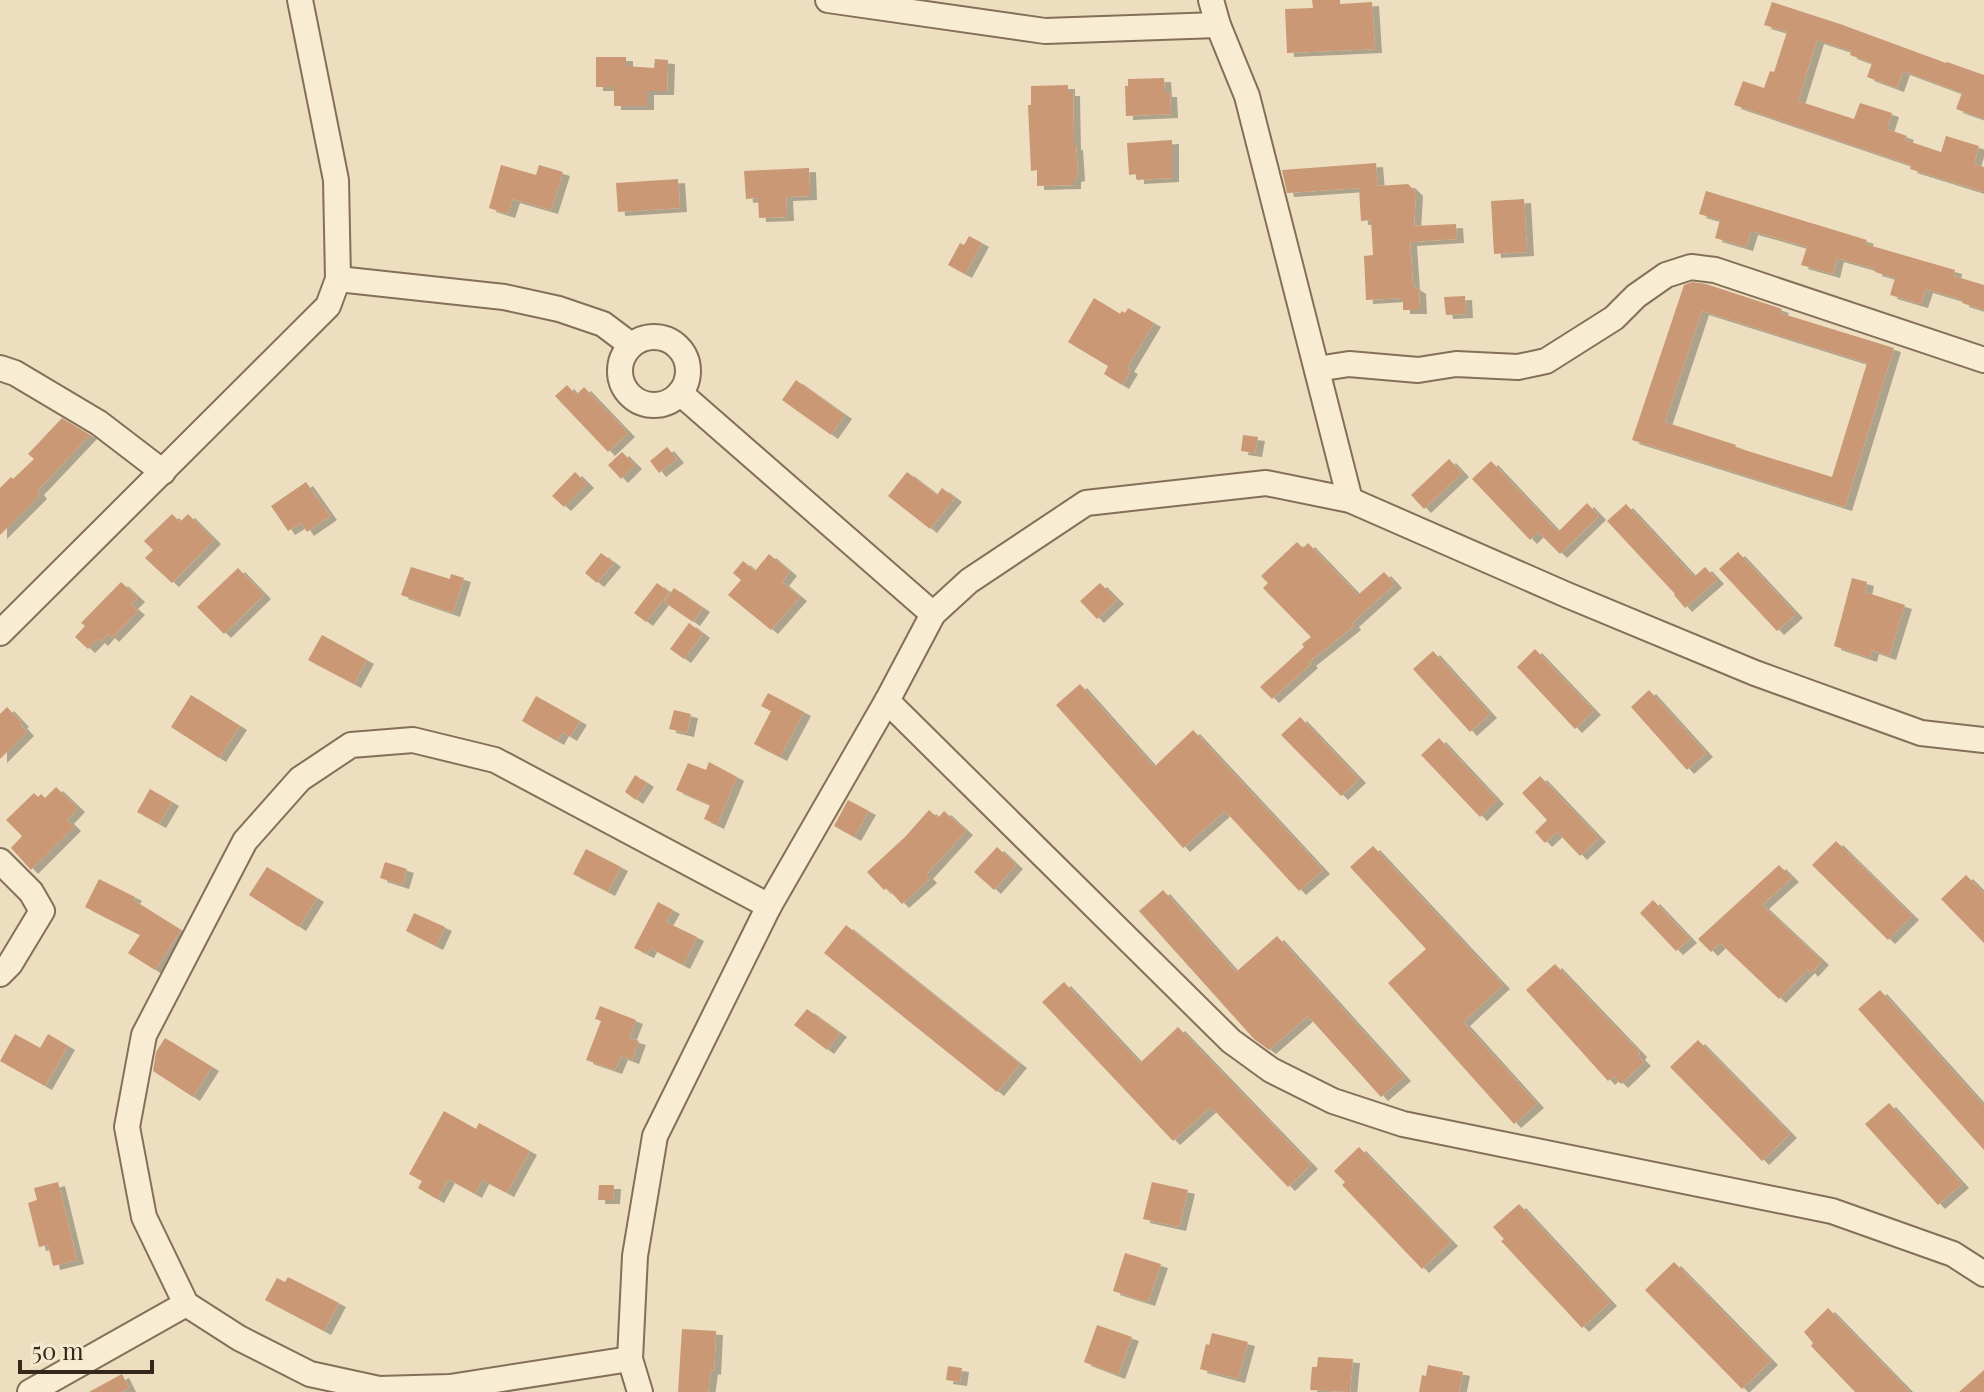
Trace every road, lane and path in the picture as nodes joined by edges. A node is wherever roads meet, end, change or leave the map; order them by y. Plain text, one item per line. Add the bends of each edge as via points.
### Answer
1 (300, 0) edge
2 (828, 0) edge
3 (1211, 0) edge
4 (1218, 25) junction
5 (338, 279) junction
6 (631, 345) junction
7 (1984, 360) edge
8 (0, 368) edge
9 (1317, 369) junction
10 (680, 393) junction
11 (163, 472) junction
12 (1350, 500) junction
13 (933, 614) junction
14 (0, 633) edge
15 (887, 701) junction
16 (1984, 740) edge
17 (0, 861) edge
18 (769, 906) junction
19 (0, 974) edge
20 (1984, 1274) edge
21 (186, 1304) junction
22 (630, 1359) junction
23 (30, 1392) edge
24 (640, 1392) edge

1 - 5 lane via 336,180
2 - 4 lane via 1045,31
3 - 4 lane
4 - 9 lane via 1247,96
5 - 6 lane via 504,297 559,309 603,324
5 - 11 lane via 328,306
6 - 10 lane via 650,337 670,340 685,355 689,375
6 - 10 lane via 621,360 620,379 629,396 646,405 665,404
7 - 9 lane via 1715,270 1691,267 1666,275 1614,318 1546,361 1518,367 1456,364 1418,370 1349,364
8 - 11 lane via 99,423
9 - 12 lane
10 - 13 lane
11 - 14 lane
12 - 13 lane via 1266,483 1086,503 969,581
12 - 16 lane via 1755,673 1921,733
13 - 15 lane
15 - 18 lane
15 - 20 lane via 1231,1041 1271,1070 1333,1101 1403,1124 1832,1211 1953,1254
17 - 19 lane via 42,911
18 - 21 lane via 495,760 413,740 351,745 300,779 245,841 144,1035 127,1127 144,1217
18 - 22 lane via 655,1136 635,1256
21 - 22 lane via 310,1374 379,1389 450,1387
21 - 23 lane
22 - 24 lane

